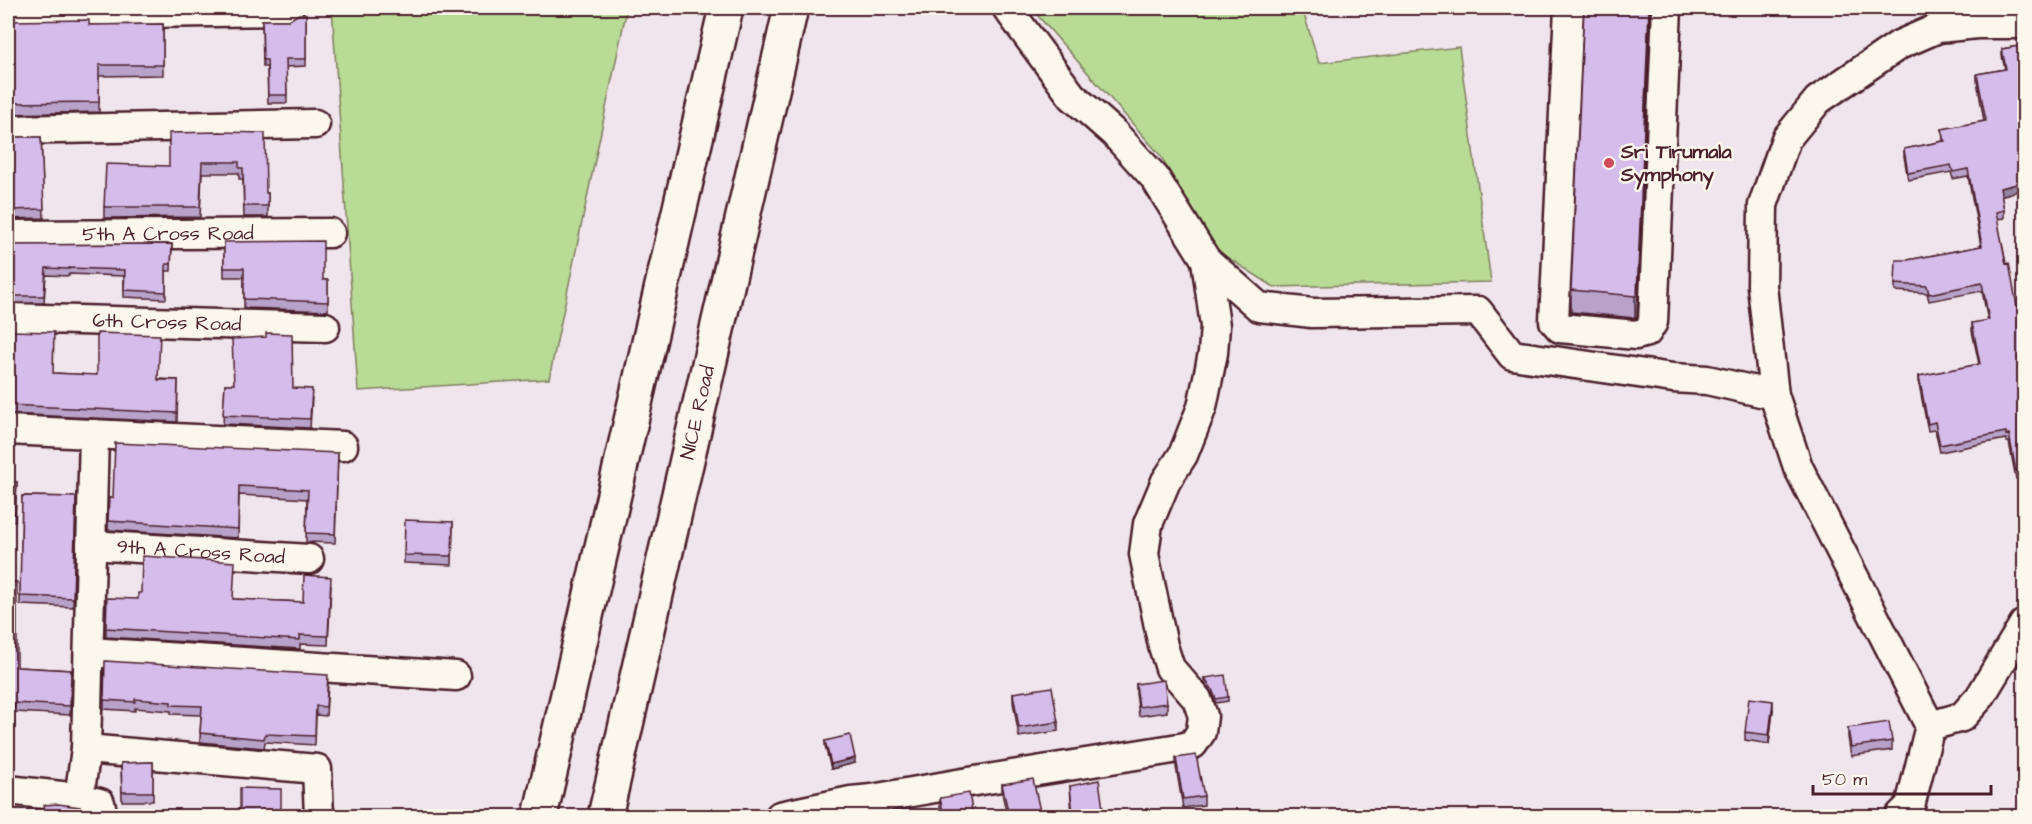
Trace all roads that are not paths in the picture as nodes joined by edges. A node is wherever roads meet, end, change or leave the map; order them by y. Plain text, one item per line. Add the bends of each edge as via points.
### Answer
1 (726, 8) edge
2 (791, 8) edge
3 (1007, 8) edge
4 (1569, 8) edge
5 (1667, 8) edge
6 (288, 11) dead end
7 (8, 15) edge
8 (2025, 24) edge
9 (315, 124) dead end
10 (8, 130) edge
11 (330, 233) dead end
12 (8, 235) edge
13 (1206, 260) junction
14 (8, 318) edge
15 (325, 327) dead end
16 (1774, 395) junction
17 (8, 430) edge
18 (94, 434) junction
19 (343, 446) dead end
20 (91, 545) junction
21 (309, 559) dead end
22 (2025, 624) edge
23 (89, 652) junction
24 (456, 676) dead end
25 (1930, 726) junction
26 (86, 749) junction
27 (8, 790) edge
28 (79, 798) junction
29 (873, 808) edge
30 (103, 816) edge
31 (319, 816) edge
32 (540, 816) edge
33 (604, 816) edge
34 (780, 816) edge
35 (1900, 816) edge

1 - 32 highway
2 - 33 highway, NICE Road
3 - 13 street via 1072,96 1114,133 1155,178
4 - 5 street via 1554,321 1560,328 1636,335 1647,332 1653,322
6 - 7 street
8 - 16 street via 1938,28 1899,45 1818,100 1786,139 1763,206 1762,285
9 - 10 street
11 - 12 street, 5th A Cross Road
13 - 16 street via 1259,307 1312,313 1478,311 1512,355 1707,380
13 - 29 street via 1215,326 1202,406 1183,455 1166,481 1148,524 1144,554 1170,668 1197,699 1203,716 1201,732 1193,744 1185,747 963,783
14 - 15 street, 6th Cross Road
16 - 25 street via 1798,467
17 - 18 street
18 - 19 street
18 - 20 street
20 - 21 street, 9th A Cross Road
20 - 23 street
22 - 25 street via 1980,697 1962,717
23 - 24 street
23 - 26 street
25 - 35 street via 1911,806
26 - 28 street
26 - 31 street via 317,769
27 - 28 street
28 - 30 street via 100,803
29 - 34 street via 851,801

